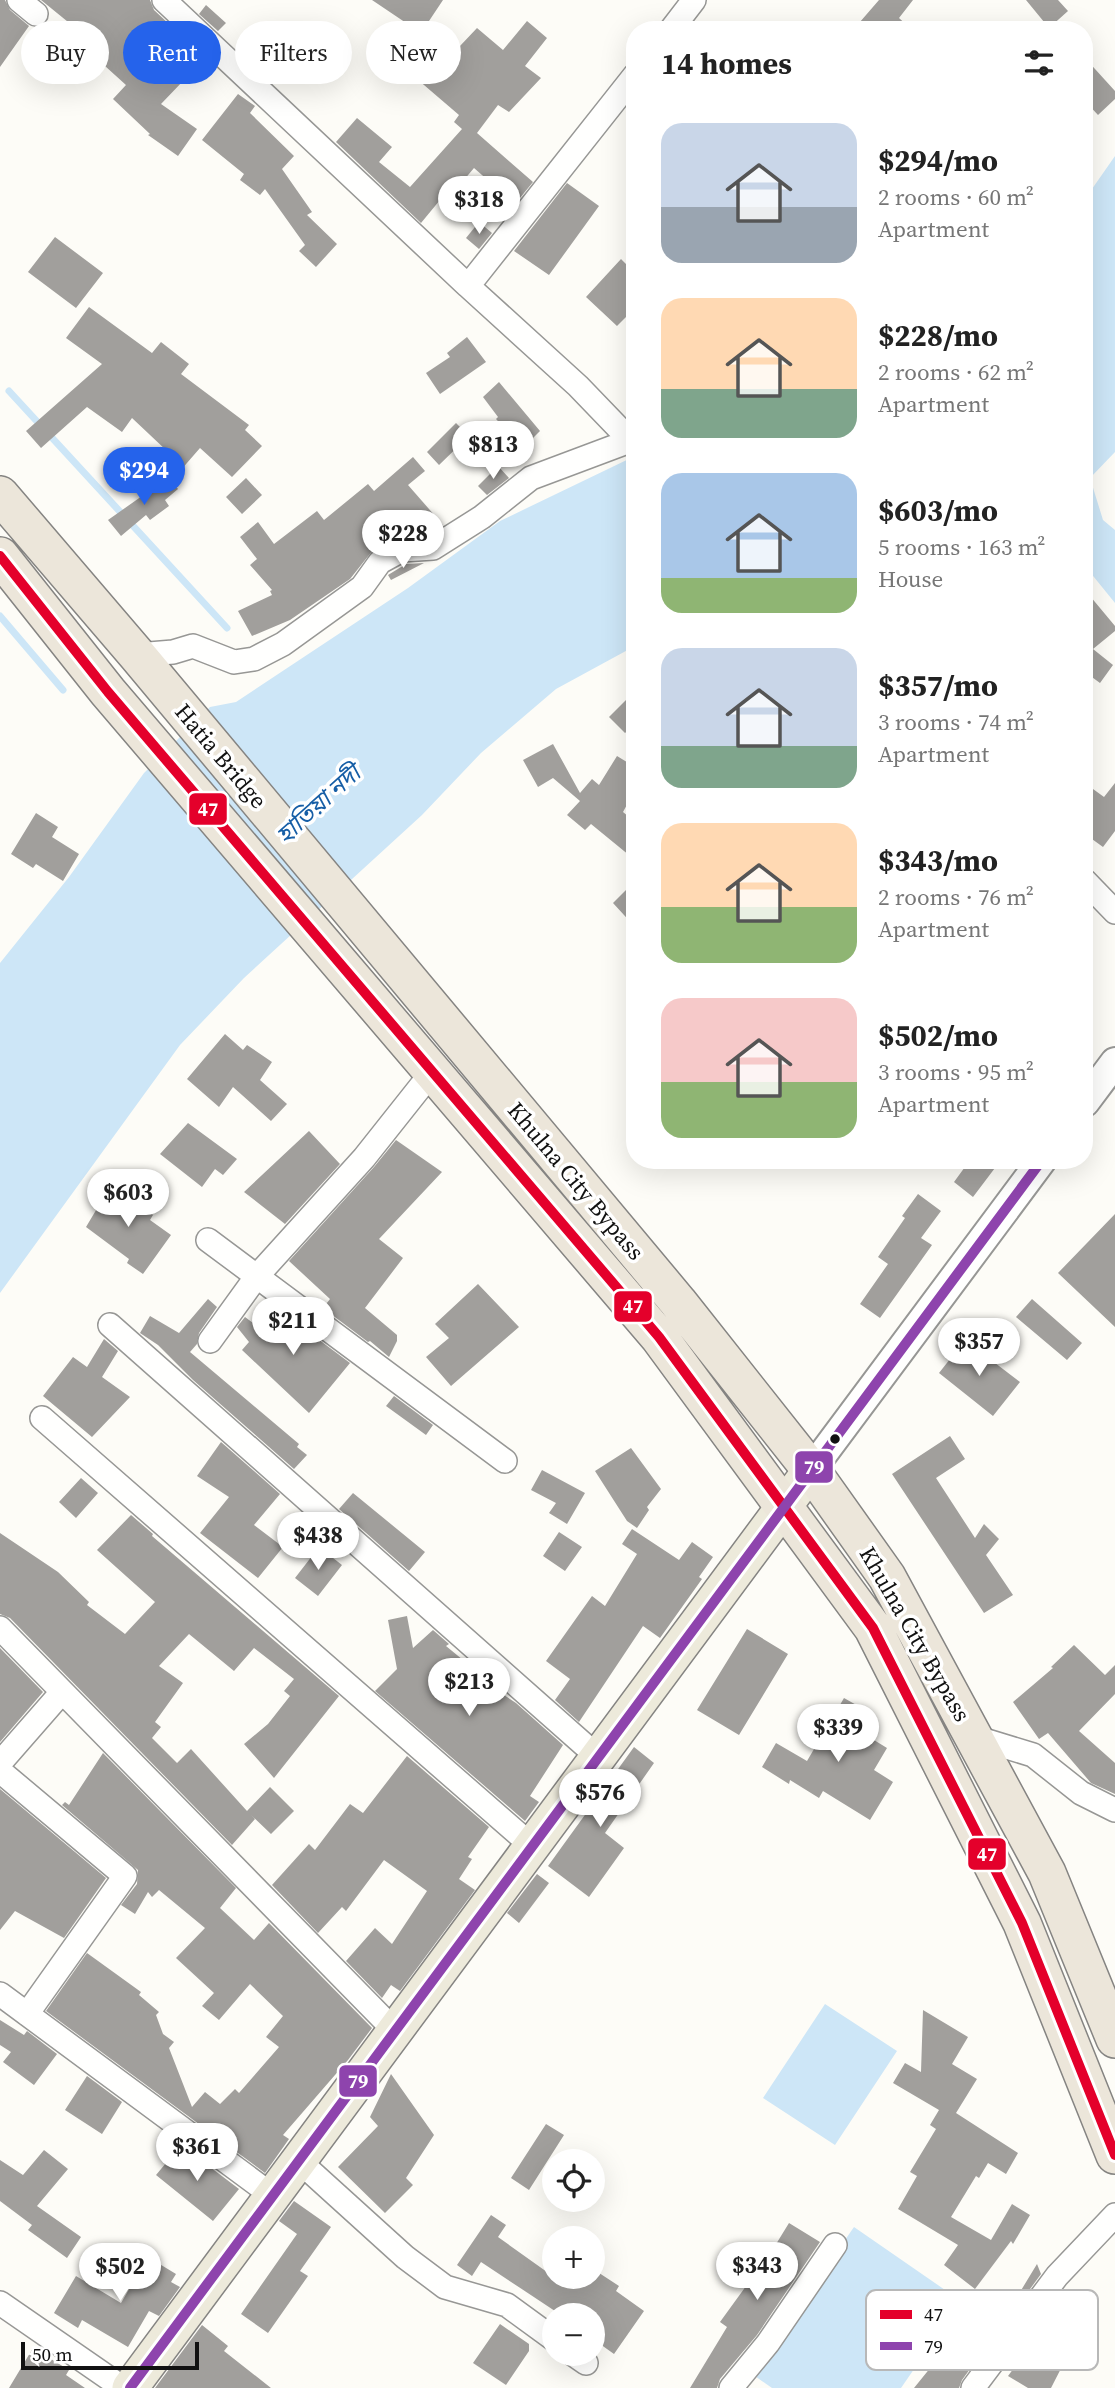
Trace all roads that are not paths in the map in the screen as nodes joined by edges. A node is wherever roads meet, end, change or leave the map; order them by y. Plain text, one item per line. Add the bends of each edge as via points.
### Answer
1 (164, 0) edge
2 (694, 0) edge
3 (678, 21) edge
4 (626, 86) edge
5 (468, 286) junction
6 (626, 433) edge
7 (626, 443) edge
8 (0, 495) edge
9 (0, 556) edge
10 (141, 659) junction
11 (1093, 889) edge
12 (1115, 912) edge
13 (406, 979) joint
14 (378, 1007) joint
15 (1115, 1062) edge
16 (433, 1071) junction
17 (1093, 1091) edge
18 (1035, 1169) edge
19 (208, 1240) dead end
20 (257, 1276) junction
21 (110, 1325) dead end
22 (210, 1341) dead end
23 (42, 1418) dead end
24 (505, 1461) dead end
25 (811, 1470) junction
26 (784, 1507) junction
27 (0, 1628) edge
28 (62, 1692) junction
29 (974, 1737) junction
30 (598, 1757) junction
31 (0, 1763) edge
32 (0, 1771) edge
33 (1115, 1810) edge
34 (532, 1846) junction
35 (0, 1994) edge
36 (27, 2014) junction
37 (395, 2031) junction
38 (1115, 2039) edge
39 (1115, 2155) edge
40 (299, 2161) junction
41 (273, 2196) junction
42 (1115, 2215) edge
43 (835, 2245) dead end
44 (1046, 2290) edge
45 (0, 2303) edge
46 (542, 2330) edge
47 (986, 2370) edge
48 (123, 2388) edge
49 (130, 2388) edge
50 (732, 2388) edge
51 (973, 2388) edge

1 - 5 street
2 - 3 street
4 - 5 street
5 - 6 street
7 - 10 street via 531,478 433,548 402,550 380,562 362,587 283,644 254,659 234,662 193,646
8 - 10 highway
9 - 14 highway, Hatia Bridge via 108,692
10 - 13 highway, Hatia Bridge
11 - 12 street
13 - 25 highway, Khulna City Bypass via 678,1302
14 - 16 highway, Khulna City Bypass
15 - 17 street
16 - 20 street via 364,1158
16 - 26 highway, Khulna City Bypass via 659,1338
18 - 25 street
19 - 20 street
20 - 22 street
20 - 24 street
21 - 30 street
23 - 34 street
25 - 26 main road
25 - 29 highway, Khulna City Bypass via 887,1577
26 - 30 main road
26 - 39 highway, Khulna City Bypass via 873,1628 1022,1923
27 - 28 street
28 - 31 street
28 - 37 street
29 - 33 street via 1033,1755 1081,1793
29 - 38 highway, Khulna City Bypass via 1047,1873
30 - 34 main road
32 - 36 street via 125,1876
34 - 37 main road
35 - 36 street
36 - 41 street
37 - 40 main road
40 - 41 main road
40 - 46 street via 445,2287 508,2305
41 - 49 main road
42 - 44 street
43 - 50 street
45 - 48 street
47 - 51 street

